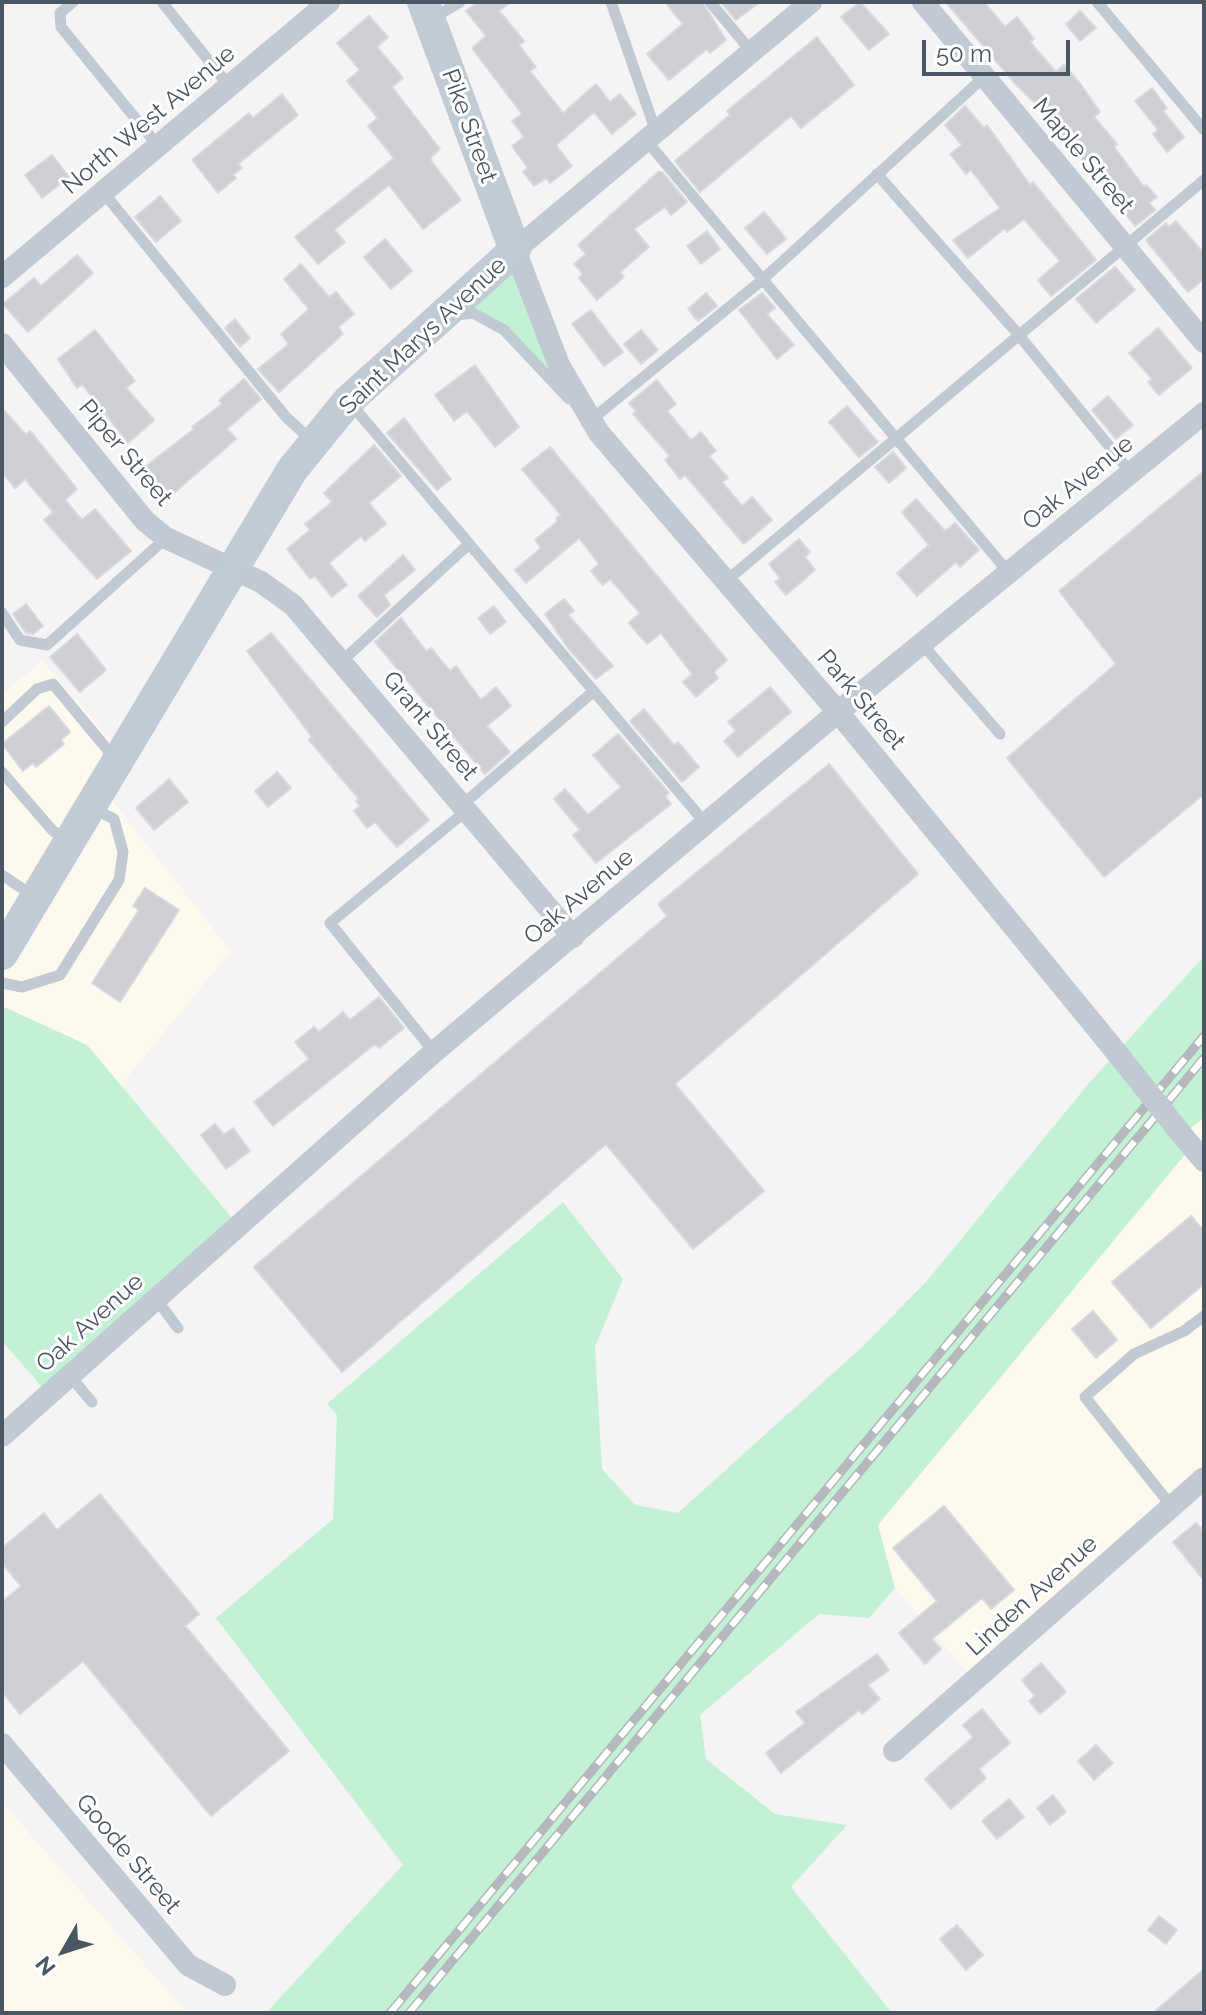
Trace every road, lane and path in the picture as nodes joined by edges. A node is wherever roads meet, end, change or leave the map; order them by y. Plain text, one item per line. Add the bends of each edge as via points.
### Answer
1 (73, 2) edge
2 (162, 2) edge
3 (329, 2) edge
4 (460, 2) edge
5 (611, 2) edge
6 (710, 2) edge
7 (811, 2) edge
8 (923, 2) edge
9 (1097, 2) edge
10 (427, 11) edge
11 (751, 51) junction
12 (984, 77) junction
13 (229, 86) junction
14 (1204, 130) edge
15 (650, 134) junction
16 (158, 146) junction
17 (877, 174) junction
18 (1204, 180) edge
19 (103, 192) junction
20 (1126, 247) junction
21 (515, 250) junction
22 (2, 277) edge
23 (761, 281) junction
24 (440, 317) junction
25 (1018, 334) junction
26 (1204, 342) edge
27 (2, 344) edge
28 (348, 401) junction
29 (1204, 413) edge
30 (595, 426) junction
31 (894, 437) junction
32 (314, 443) junction
33 (1131, 473) junction
34 (166, 538) junction
35 (469, 544) junction
36 (230, 569) junction
37 (1009, 573) junction
38 (726, 581) junction
39 (2, 613) edge
40 (922, 644) junction
41 (342, 661) junction
42 (594, 691) junction
43 (838, 712) junction
44 (2, 722) edge
45 (1000, 734) dead end
46 (116, 760) junction
47 (2, 772) edge
48 (89, 806) junction
49 (464, 808) junction
50 (706, 824) junction
51 (69, 841) junction
52 (2, 875) edge
53 (36, 897) junction
54 (573, 937) junction
55 (2, 954) edge
56 (2, 983) edge
57 (434, 1052) junction
58 (1204, 1161) edge
59 (156, 1299) junction
60 (1204, 1316) edge
61 (178, 1328) dead end
62 (70, 1376) junction
63 (92, 1402) dead end
64 (2, 1436) edge
65 (1204, 1478) edge
66 (1172, 1507) junction
67 (2, 1744) edge
68 (894, 1751) dead end
69 (225, 1985) dead end

1 - 16 lane via 60,13 61,27
2 - 13 lane
3 - 13 street, North West Avenue
4 - 10 lane
5 - 15 lane
6 - 11 lane
7 - 11 street, Saint Marys Avenue
8 - 12 street, Maple Street
9 - 14 lane
10 - 21 main road, Pike Street
11 - 15 street, Saint Marys Avenue
12 - 17 lane
12 - 20 street, Maple Street
13 - 16 street, North West Avenue
15 - 21 street, Saint Marys Avenue
15 - 23 lane
16 - 19 street, North West Avenue
17 - 23 lane
17 - 25 lane
18 - 20 lane
19 - 22 street, North West Avenue
19 - 32 lane via 286,417
20 - 25 lane
20 - 26 street, Maple Street
21 - 24 main road, Saint Marys Avenue
21 - 30 street, Park Street via 559,365
23 - 30 lane
23 - 31 lane
24 - 28 main road, Saint Marys Avenue
24 - 30 lane via 473,313 504,330
25 - 31 lane
25 - 33 lane
27 - 34 street, Piper Street via 145,521
28 - 32 main road, Saint Marys Avenue
28 - 35 lane
29 - 33 street, Oak Avenue
30 - 38 street, Park Street
31 - 37 lane
31 - 38 lane
32 - 36 main road, Saint Marys Avenue
33 - 37 street, Oak Avenue
34 - 36 street, Piper Street
34 - 39 lane via 47,645 20,640
35 - 41 lane
35 - 42 lane
36 - 41 street, Grant Street via 261,582 293,605
36 - 46 main road, Saint Marys Avenue
37 - 40 street, Oak Avenue
38 - 43 street, Park Street
40 - 43 street, Oak Avenue
40 - 45 lane
41 - 49 street, Grant Street
42 - 49 lane
42 - 50 lane
43 - 50 street, Oak Avenue
43 - 58 street, Park Street, bridge
44 - 46 lane via 37,689 53,684
46 - 48 main road, Saint Marys Avenue
47 - 51 lane via 53,831
48 - 51 main road, Saint Marys Avenue
48 - 56 lane via 114,819 123,852 119,880 60,975 22,987
49 - 54 street, Grant Street
49 - 57 lane via 330,923
50 - 54 street, Oak Avenue
51 - 53 main road, Saint Marys Avenue
52 - 53 lane
53 - 55 main road, Saint Marys Avenue
54 - 57 street, Oak Avenue
57 - 59 street, Oak Avenue
59 - 61 lane
59 - 62 street, Oak Avenue
60 - 66 lane via 1134,1354 1085,1397
62 - 63 lane
62 - 64 street, Oak Avenue
65 - 66 street, Linden Avenue
66 - 68 street, Linden Avenue
67 - 69 street, Goode Street via 188,1965

